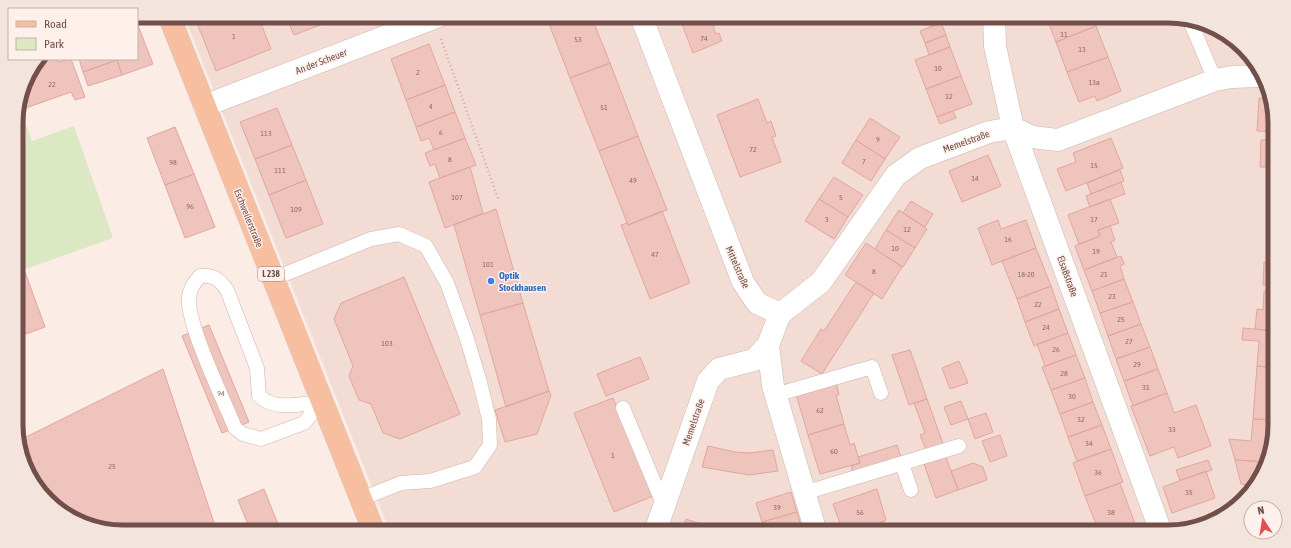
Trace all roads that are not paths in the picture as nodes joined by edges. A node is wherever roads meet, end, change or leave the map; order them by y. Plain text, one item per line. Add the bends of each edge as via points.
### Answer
1 (172, 23) edge
2 (420, 23) edge
3 (644, 23) edge
4 (994, 23) edge
5 (1193, 26) edge
6 (1256, 76) edge
7 (1215, 80) junction
8 (204, 106) junction
9 (1013, 128) junction
10 (273, 279) junction
11 (780, 314) junction
12 (768, 345) junction
13 (881, 393) dead end
14 (776, 395) junction
15 (321, 402) junction
16 (623, 408) dead end
17 (959, 446) dead end
18 (902, 464) junction
19 (911, 490) dead end
20 (804, 493) junction
21 (361, 499) junction
22 (664, 506) junction
23 (371, 525) edge
24 (657, 525) edge
25 (814, 525) edge
26 (1158, 525) edge

1 - 8 main road, Eschweilerstraße / L 238
2 - 8 street, An der Scheuer
3 - 11 street, Mittelstraße via 743,282 757,303
4 - 9 street, Elsaßstraße via 995,46
5 - 7 lane
6 - 7 street
7 - 9 street via 1058,140 1032,137
8 - 10 main road, Eschweilerstraße / L 238
9 - 11 street, Memelstraße via 989,132 920,158 896,175 821,282
9 - 26 street, Elsaßstraße
10 - 15 main road, Eschweilerstraße / L 238
10 - 21 lane via 371,239 399,234 426,246 447,283 479,379 488,419 490,445 475,467 430,481 401,483
11 - 12 street
12 - 14 street
12 - 22 street, Memelstraße via 754,360 719,369 708,381
13 - 14 lane via 872,367
14 - 20 street
15 - 15 lane via 277,406 259,396 256,368 227,290 220,280 211,276 200,276 192,285 189,307 235,428 243,434 261,439 304,422
15 - 21 main road, Eschweilerstraße / L 238
16 - 22 lane
17 - 18 lane
18 - 19 lane
18 - 20 lane
20 - 25 street
21 - 23 main road, Eschweilerstraße / L 238
22 - 24 street, Memelstraße

